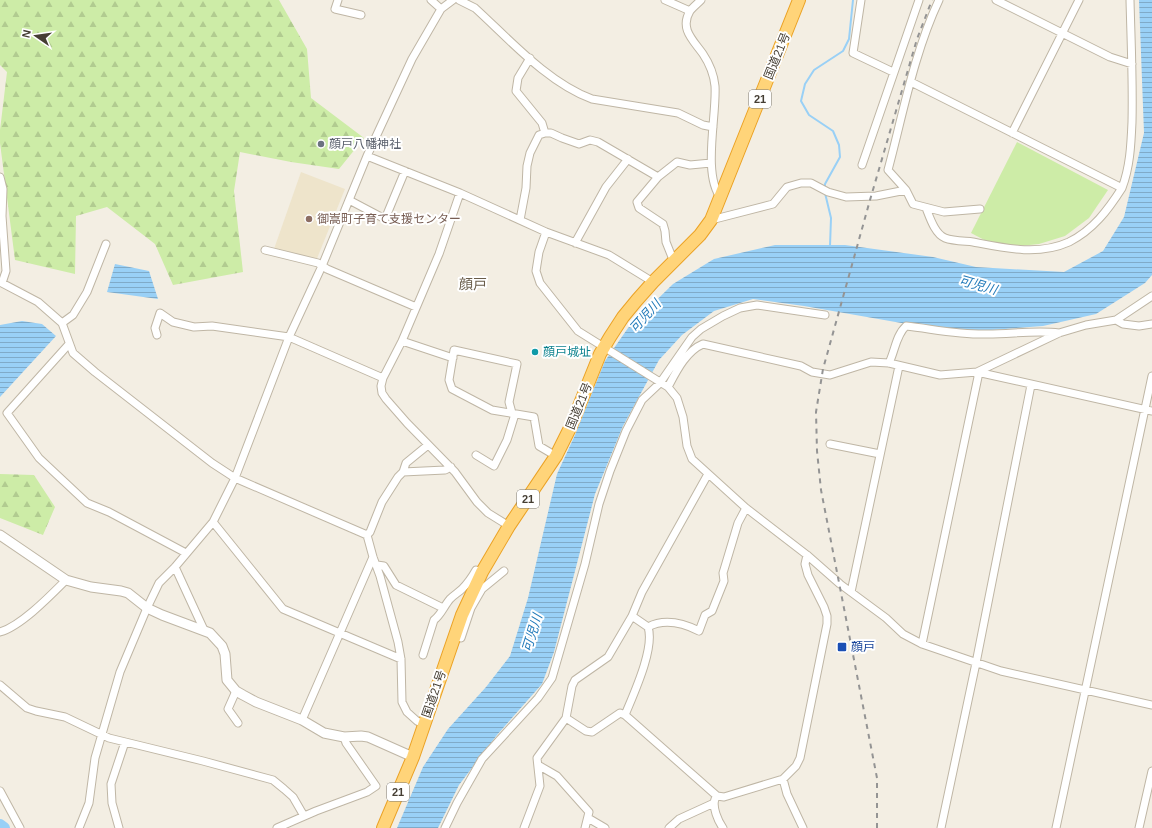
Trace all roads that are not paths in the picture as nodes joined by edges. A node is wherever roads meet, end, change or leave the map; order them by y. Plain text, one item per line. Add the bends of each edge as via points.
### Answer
1 (338, 0) edge
2 (431, 0) edge
3 (453, 0) edge
4 (459, 0) edge
5 (665, 0) edge
6 (701, 0) edge
7 (799, 0) edge
8 (862, 0) edge
9 (919, 0) edge
10 (939, 0) edge
11 (996, 0) edge
12 (1079, 0) edge
13 (1130, 0) edge
14 (441, 9) junction
15 (690, 11) junction
16 (361, 15) dead end
17 (1063, 33) junction
18 (530, 58) junction
19 (1132, 64) junction
20 (893, 72) junction
21 (911, 82) junction
22 (713, 127) junction
23 (545, 133) junction
24 (1012, 133) junction
25 (367, 156) junction
26 (628, 159) junction
27 (711, 162) junction
28 (862, 165) dead end
29 (405, 171) junction
30 (0, 177) edge
31 (658, 177) junction
32 (1122, 188) junction
33 (906, 190) junction
34 (460, 193) junction
35 (721, 198) junction
36 (349, 200) junction
37 (926, 208) junction
38 (980, 209) dead end
39 (520, 220) junction
40 (711, 220) junction
41 (546, 232) junction
42 (575, 243) junction
43 (106, 244) dead end
44 (265, 250) dead end
45 (676, 260) junction
46 (322, 266) junction
47 (653, 282) junction
48 (1, 283) edge
49 (1152, 296) edge
50 (416, 307) junction
51 (825, 315) dead end
52 (1116, 320) junction
53 (62, 323) junction
54 (1152, 324) edge
55 (1059, 333) junction
56 (157, 335) dead end
57 (289, 337) junction
58 (402, 341) junction
59 (69, 344) junction
60 (607, 348) junction
61 (453, 358) junction
62 (889, 363) junction
63 (899, 366) junction
64 (977, 372) junction
65 (1152, 376) edge
66 (383, 378) junction
67 (660, 382) junction
68 (1031, 385) junction
69 (668, 387) junction
70 (1148, 411) edge
71 (513, 414) junction
72 (830, 444) dead end
73 (428, 445) junction
74 (880, 454) junction
75 (476, 455) dead end
76 (556, 456) junction
77 (451, 467) junction
78 (403, 472) junction
79 (708, 474) junction
80 (235, 478) junction
81 (746, 508) junction
82 (213, 522) junction
83 (509, 526) junction
84 (0, 535) edge
85 (367, 535) junction
86 (186, 553) junction
87 (807, 555) junction
88 (373, 557) junction
89 (377, 565) junction
90 (175, 567) junction
91 (504, 571) dead end
92 (482, 572) junction
93 (66, 580) junction
94 (478, 587) junction
95 (850, 592) junction
96 (147, 608) junction
97 (443, 608) junction
98 (632, 616) junction
99 (648, 627) junction
100 (204, 630) junction
101 (0, 632) edge
102 (339, 634) junction
103 (461, 638) dead end
104 (922, 644) junction
105 (423, 654) dead end
106 (401, 659) junction
107 (976, 663) junction
108 (0, 685) edge
109 (1086, 690) junction
110 (236, 691) junction
111 (1152, 705) edge
112 (625, 715) junction
113 (566, 718) junction
114 (302, 720) junction
115 (238, 723) dead end
116 (424, 724) junction
117 (101, 735) junction
118 (344, 737) junction
119 (125, 742) junction
120 (413, 757) junction
121 (538, 765) junction
122 (1152, 771) edge
123 (783, 779) junction
124 (0, 791) edge
125 (715, 799) junction
126 (304, 816) junction
127 (588, 818) junction
128 (20, 828) edge
129 (79, 828) edge
130 (120, 828) edge
131 (277, 828) edge
132 (383, 828) edge
133 (445, 828) edge
134 (524, 828) edge
135 (585, 828) edge
136 (605, 828) edge
137 (669, 828) edge
138 (723, 828) edge
139 (803, 828) edge
140 (941, 828) edge
141 (1056, 828) edge
142 (1139, 828) edge

1 - 16 street via 335,10
2 - 14 street
3 - 14 street
4 - 18 street via 474,8
5 - 15 street
6 - 15 street
7 - 35 highway, 国道21号 / 21
8 - 20 street via 853,53
9 - 20 street
10 - 21 street via 928,26
11 - 17 street
12 - 17 street
13 - 19 street
14 - 25 street via 412,59
15 - 22 street via 686,27 688,34 711,70 715,85
17 - 19 street via 1110,57
17 - 24 street
18 - 22 street via 556,80 579,94 678,113
18 - 23 street via 518,78 516,91 542,123
19 - 32 street via 1131,146 1127,176
20 - 28 street
21 - 24 street
21 - 33 street via 888,170
22 - 27 street
23 - 26 street via 579,144 590,140 598,142
23 - 39 street via 539,136 530,152
24 - 32 street
25 - 29 street
25 - 36 street
26 - 31 street
26 - 42 street via 606,187
27 - 31 street via 690,165 677,162
27 - 35 street via 716,191
29 - 34 street
29 - 36 street via 385,219
30 - 48 street via 3,189 6,271
31 - 45 street via 637,202 638,208 663,224 666,242
32 - 37 street via 1107,211 1069,242 1027,250 944,238 933,225
33 - 37 street via 913,204
33 - 40 street via 876,196 846,197 828,192 811,183 801,183 787,187 773,204
34 - 39 street
34 - 50 street via 440,254
35 - 40 highway, 国道21号 / 21
36 - 46 street
37 - 38 street via 944,212
39 - 41 street
40 - 45 highway, 国道21号 / 21
41 - 42 street
41 - 60 street via 536,271 540,283 578,331
42 - 47 street via 609,255
43 - 53 street via 87,292 73,314
44 - 46 street
45 - 47 highway, 国道21号 / 21
46 - 50 street
46 - 57 street
47 - 60 highway, 国道21号 / 21 via 623,317
48 - 53 street via 38,302
49 - 52 street
50 - 58 street
51 - 67 street via 757,305 740,308 710,323 692,337
52 - 54 street via 1123,324 1139,326
52 - 55 street
53 - 59 street
55 - 62 street via 966,334 906,326 900,331
55 - 64 street
56 - 57 street via 155,328 160,313 173,322 194,327 212,326
57 - 66 street
57 - 80 street
58 - 61 street
58 - 66 street
59 - 80 street via 73,353 95,372
59 - 86 street via 7,414 39,458 87,503
60 - 67 street
60 - 76 highway, 国道21号 / 21
61 - 71 street via 449,380 452,389 492,410
61 - 71 street via 454,350 517,364 509,402
62 - 63 street
62 - 69 street via 872,362 830,375 703,344 688,355
63 - 64 street via 940,375
63 - 74 street
64 - 68 street
64 - 104 street via 978,378
65 - 70 street
66 - 73 street via 381,386 386,399
67 - 69 street
67 - 133 street via 637,409 610,470 552,678 538,698 482,759
68 - 70 street
68 - 107 street
69 - 79 street via 677,398 692,459
70 - 109 street
71 - 75 street via 507,440 494,466
71 - 76 street via 534,417 539,446
72 - 74 street
73 - 77 street
73 - 78 street via 406,463
74 - 95 street
76 - 83 highway, 国道21号 / 21
77 - 78 street via 444,470
77 - 83 street via 488,513
78 - 85 street via 382,502
79 - 81 street
79 - 98 street via 642,592
80 - 82 street
80 - 85 street
81 - 87 street
81 - 99 street via 738,523 725,566 724,581 712,611 705,615 699,631 668,622
82 - 86 street
82 - 102 street via 283,609
83 - 92 highway, 国道21号 / 21
84 - 93 street
85 - 88 street
86 - 90 street
87 - 95 street
87 - 123 street via 805,564 808,575 824,607 827,624 800,758
88 - 89 street
88 - 102 street
89 - 97 street via 384,566 396,585
89 - 106 street
90 - 96 street via 159,583
90 - 100 street
91 - 94 street
92 - 94 highway, 国道21号 / 21
92 - 97 street via 476,570 470,580
93 - 96 street via 91,588 121,590
93 - 101 street via 31,612 6,631
94 - 103 street
94 - 116 highway, 国道21号 / 21 via 462,615
95 - 104 street via 903,634
96 - 100 street via 175,621
96 - 117 street via 120,672
97 - 105 street via 434,620
98 - 99 street
98 - 113 street via 608,656 575,680
99 - 112 street via 650,633 644,667
100 - 110 street via 222,646 227,680
102 - 106 street
102 - 114 street
104 - 107 street
106 - 116 street via 402,702 407,712
107 - 109 street
107 - 140 street
108 - 117 street via 36,712 65,717
109 - 111 street
109 - 141 street
110 - 114 street via 256,702
110 - 115 street via 228,709
112 - 113 street via 620,713 592,732
112 - 125 street
113 - 121 street via 538,758
114 - 118 street via 324,733
116 - 120 highway, 国道21号 / 21
117 - 119 street
117 - 129 street via 89,803
118 - 120 street via 368,737
118 - 126 street via 376,786 367,792
119 - 126 street via 272,780 293,797
119 - 130 street via 111,784 112,802
120 - 132 highway, 国道21号 / 21
121 - 127 street via 557,776 589,812
121 - 134 street via 540,786
122 - 142 street
123 - 125 street
123 - 139 street
124 - 128 street
125 - 137 street via 679,819
125 - 138 street via 718,821
126 - 131 street
127 - 135 street
127 - 136 street

